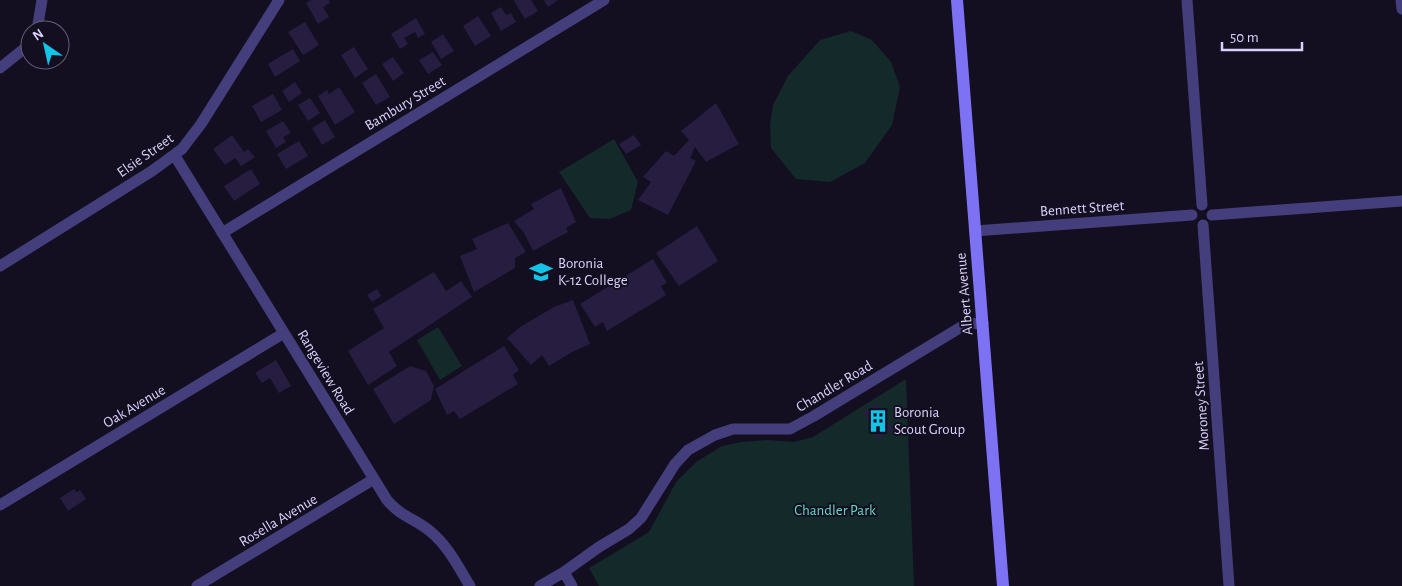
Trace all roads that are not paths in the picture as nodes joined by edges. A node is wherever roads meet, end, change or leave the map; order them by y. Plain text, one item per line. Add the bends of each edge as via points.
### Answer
1 (42, 0) edge
2 (280, 0) edge
3 (604, 0) edge
4 (957, 0) edge
5 (1187, 0) edge
6 (1401, 0) edge
7 (1402, 9) edge
8 (39, 20) edge
9 (20, 52) edge
10 (0, 68) edge
11 (175, 156) junction
12 (1402, 201) edge
13 (1202, 205) junction
14 (1192, 215) junction
15 (1212, 215) junction
16 (1203, 225) junction
17 (975, 231) junction
18 (222, 233) junction
19 (0, 266) edge
20 (983, 323) junction
21 (284, 333) junction
22 (374, 479) junction
23 (0, 505) edge
24 (564, 572) junction
25 (197, 586) edge
26 (470, 586) edge
27 (540, 586) edge
28 (572, 586) edge
29 (1003, 586) edge
30 (1229, 586) edge

1 - 8 street
2 - 11 street, Elsie Street via 201,124
3 - 18 street, Bambury Street
4 - 17 main road, Albert Avenue
5 - 13 street
6 - 7 street
9 - 10 street
11 - 18 street, Rangeview Road
11 - 19 street, Elsie Street
12 - 15 street
13 - 14 street via 1195,208
13 - 15 street via 1209,208
14 - 16 street via 1195,222
14 - 17 street, Bennett Street
15 - 16 street
16 - 30 street, Moroney Street
17 - 20 main road, Albert Avenue
18 - 21 street, Rangeview Road
20 - 24 street, Chandler Road via 966,324 790,429 733,429 688,450 675,464 641,518
20 - 29 main road, Albert Avenue
21 - 22 street, Rangeview Road
21 - 23 street, Oak Avenue
22 - 25 street, Rosella Avenue
22 - 26 street, Rangeview Road via 396,510 438,538
24 - 27 street, Chandler Road
24 - 28 street

